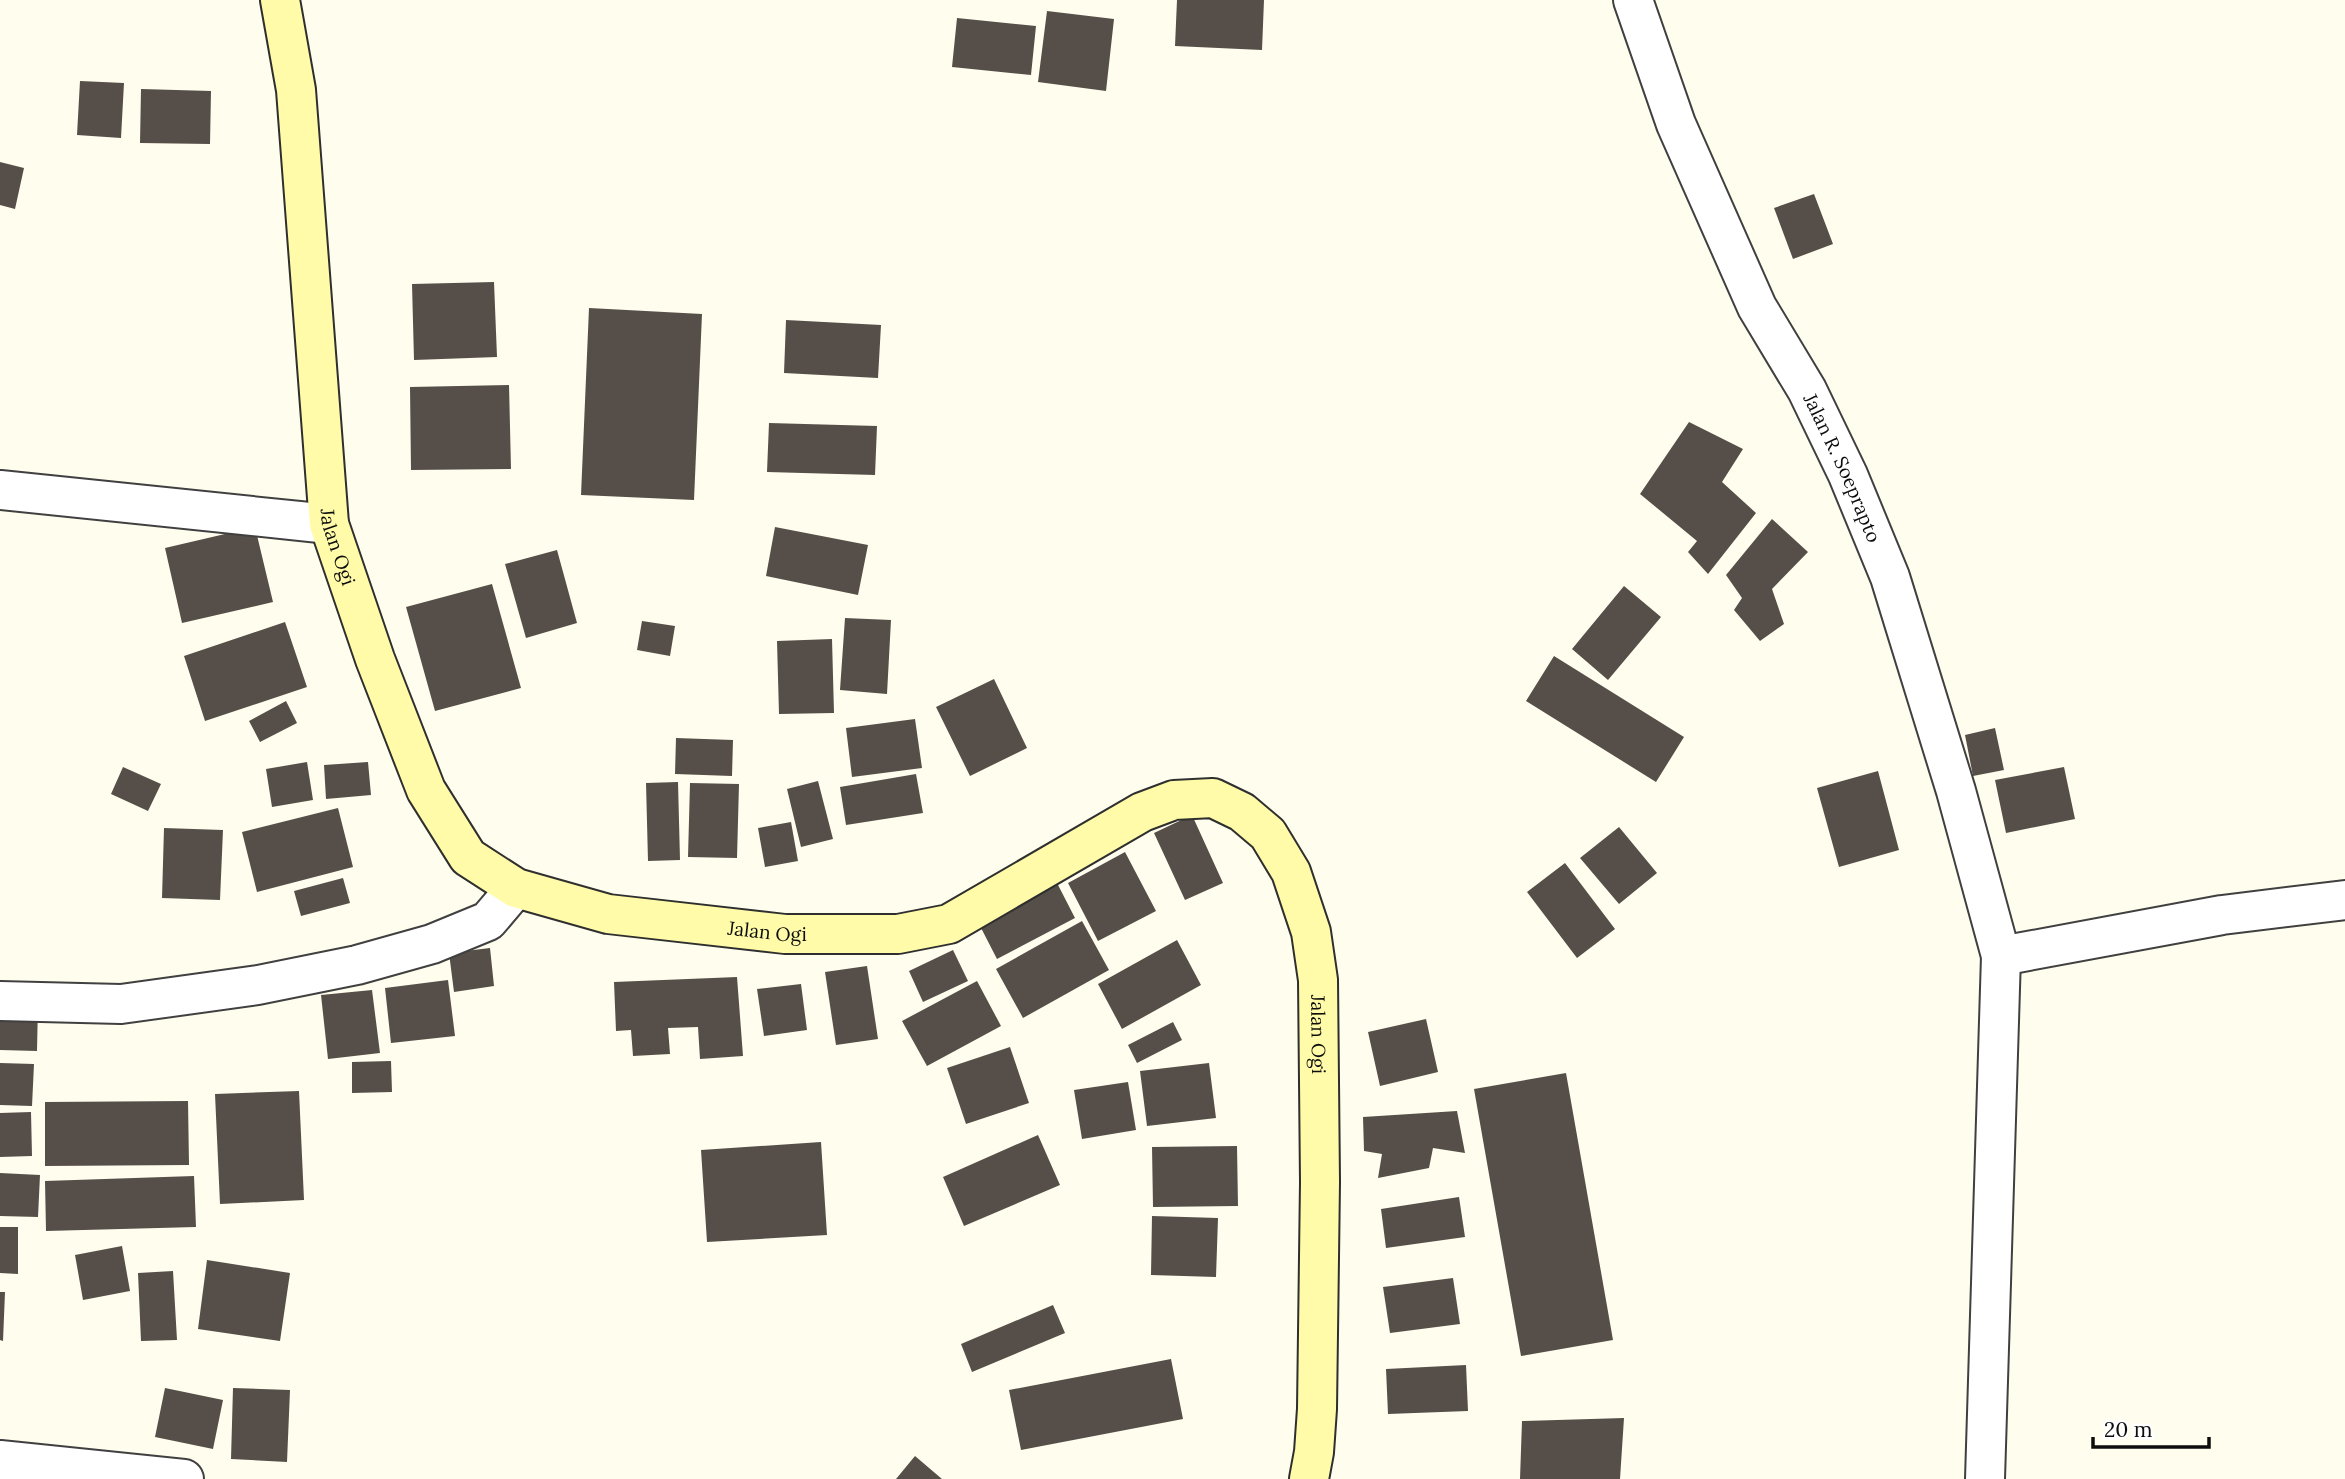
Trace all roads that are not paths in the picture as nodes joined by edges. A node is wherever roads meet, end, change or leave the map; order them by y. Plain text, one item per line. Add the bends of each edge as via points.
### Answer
1 (280, 0) edge
2 (1633, 0) edge
3 (0, 490) edge
4 (329, 524) junction
5 (516, 888) junction
6 (2345, 900) edge
7 (2001, 956) junction
8 (0, 1001) edge
9 (0, 1460) edge
10 (184, 1479) edge
11 (1309, 1479) edge
12 (1985, 1479) edge

1 - 4 street, Jalan Ogi via 296,90
2 - 7 street, Jalan R. Soeprapto via 1676,124 1757,307 1807,390 1890,577
3 - 4 street
4 - 5 street, Jalan Ogi via 426,790 468,857
5 - 8 street via 488,921 432,944 357,965 258,985 121,1004
5 - 11 street, Jalan Ogi via 608,914 785,934 898,934 949,924 1142,813 1174,800 1213,798 1242,812 1268,834 1291,872 1311,932 1318,980 1317,1409
6 - 7 street via 2222,915
7 - 12 street, Jalan R. Soeprapto
9 - 10 street

